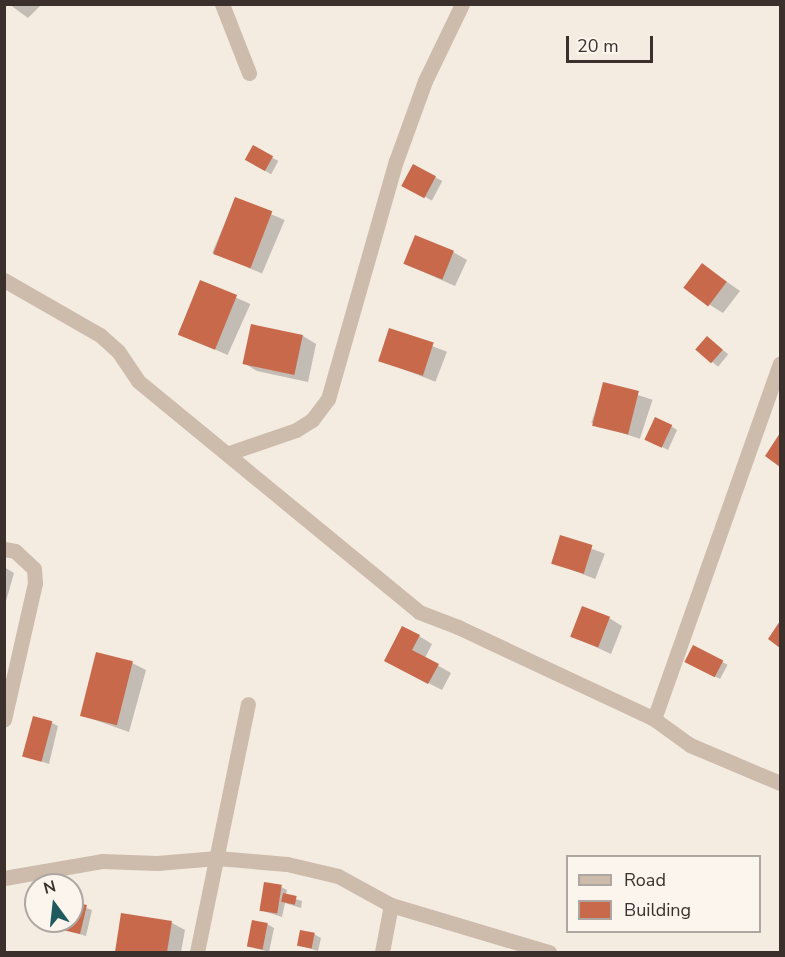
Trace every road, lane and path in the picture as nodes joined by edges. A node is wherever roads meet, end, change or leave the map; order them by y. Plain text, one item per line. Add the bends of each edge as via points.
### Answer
1 (222, 4) edge
2 (462, 4) edge
3 (249, 73) dead end
4 (4, 280) edge
5 (780, 364) edge
6 (229, 453) junction
7 (4, 549) edge
8 (248, 704) dead end
9 (654, 719) junction
10 (4, 720) edge
11 (780, 783) edge
12 (217, 858) junction
13 (4, 878) edge
14 (391, 905) junction
15 (197, 952) edge
16 (382, 952) edge
17 (549, 952) edge

1 - 3 street
2 - 6 street via 425,81 396,161 328,399 312,420 297,430
4 - 6 street via 100,335 118,351 138,381
5 - 9 street via 664,680
6 - 9 street via 419,612
7 - 10 street via 15,551 34,569
8 - 12 street
9 - 11 street via 690,745
12 - 13 street via 157,863 102,861
12 - 14 street via 287,864 338,876
12 - 15 street
14 - 16 street
14 - 17 street

